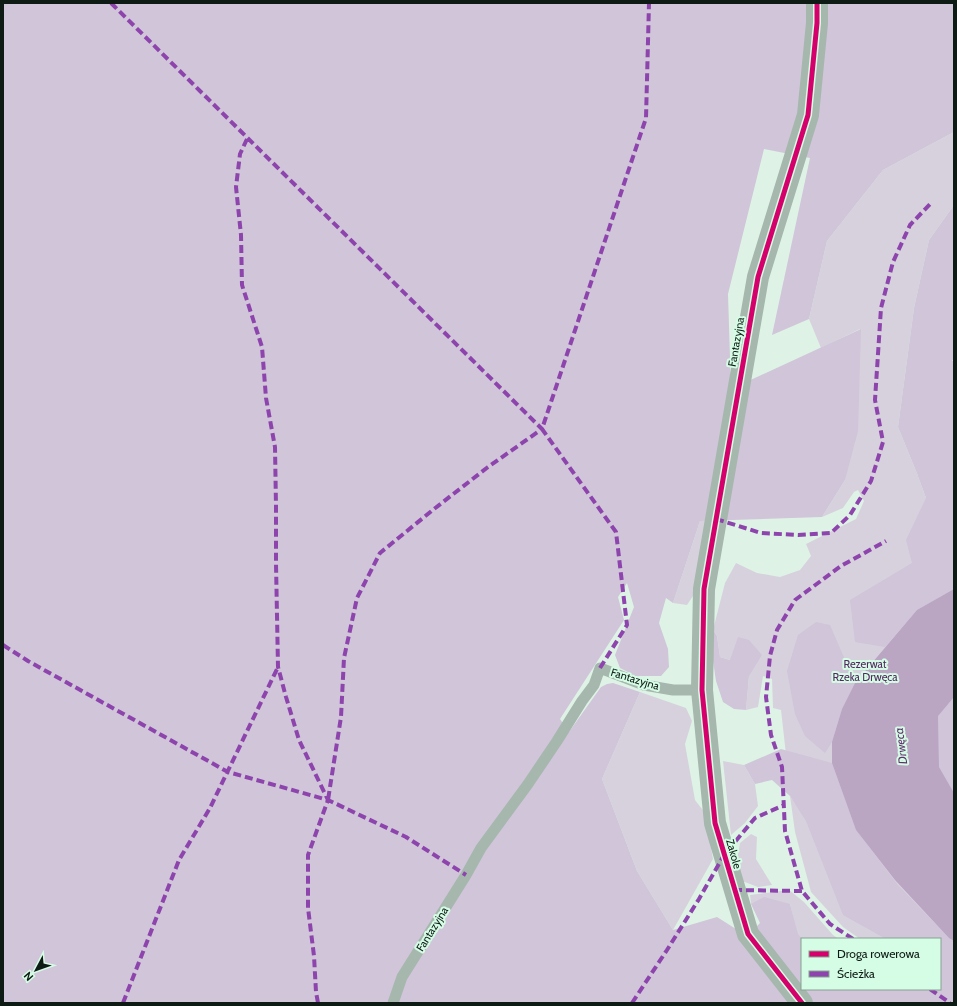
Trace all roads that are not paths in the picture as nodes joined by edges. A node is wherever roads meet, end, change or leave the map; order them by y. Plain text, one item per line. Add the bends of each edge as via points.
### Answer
1 (817, 3) edge
2 (702, 690) junction
3 (393, 1003) edge
4 (802, 1003) edge

1 - 2 street, Fantazyjna via 808,115 758,277 705,582
2 - 3 lane, Fantazyjna via 673,690 644,684 600,668 594,685 557,741 481,848 402,977
2 - 4 street, Zakole via 715,823 748,934

